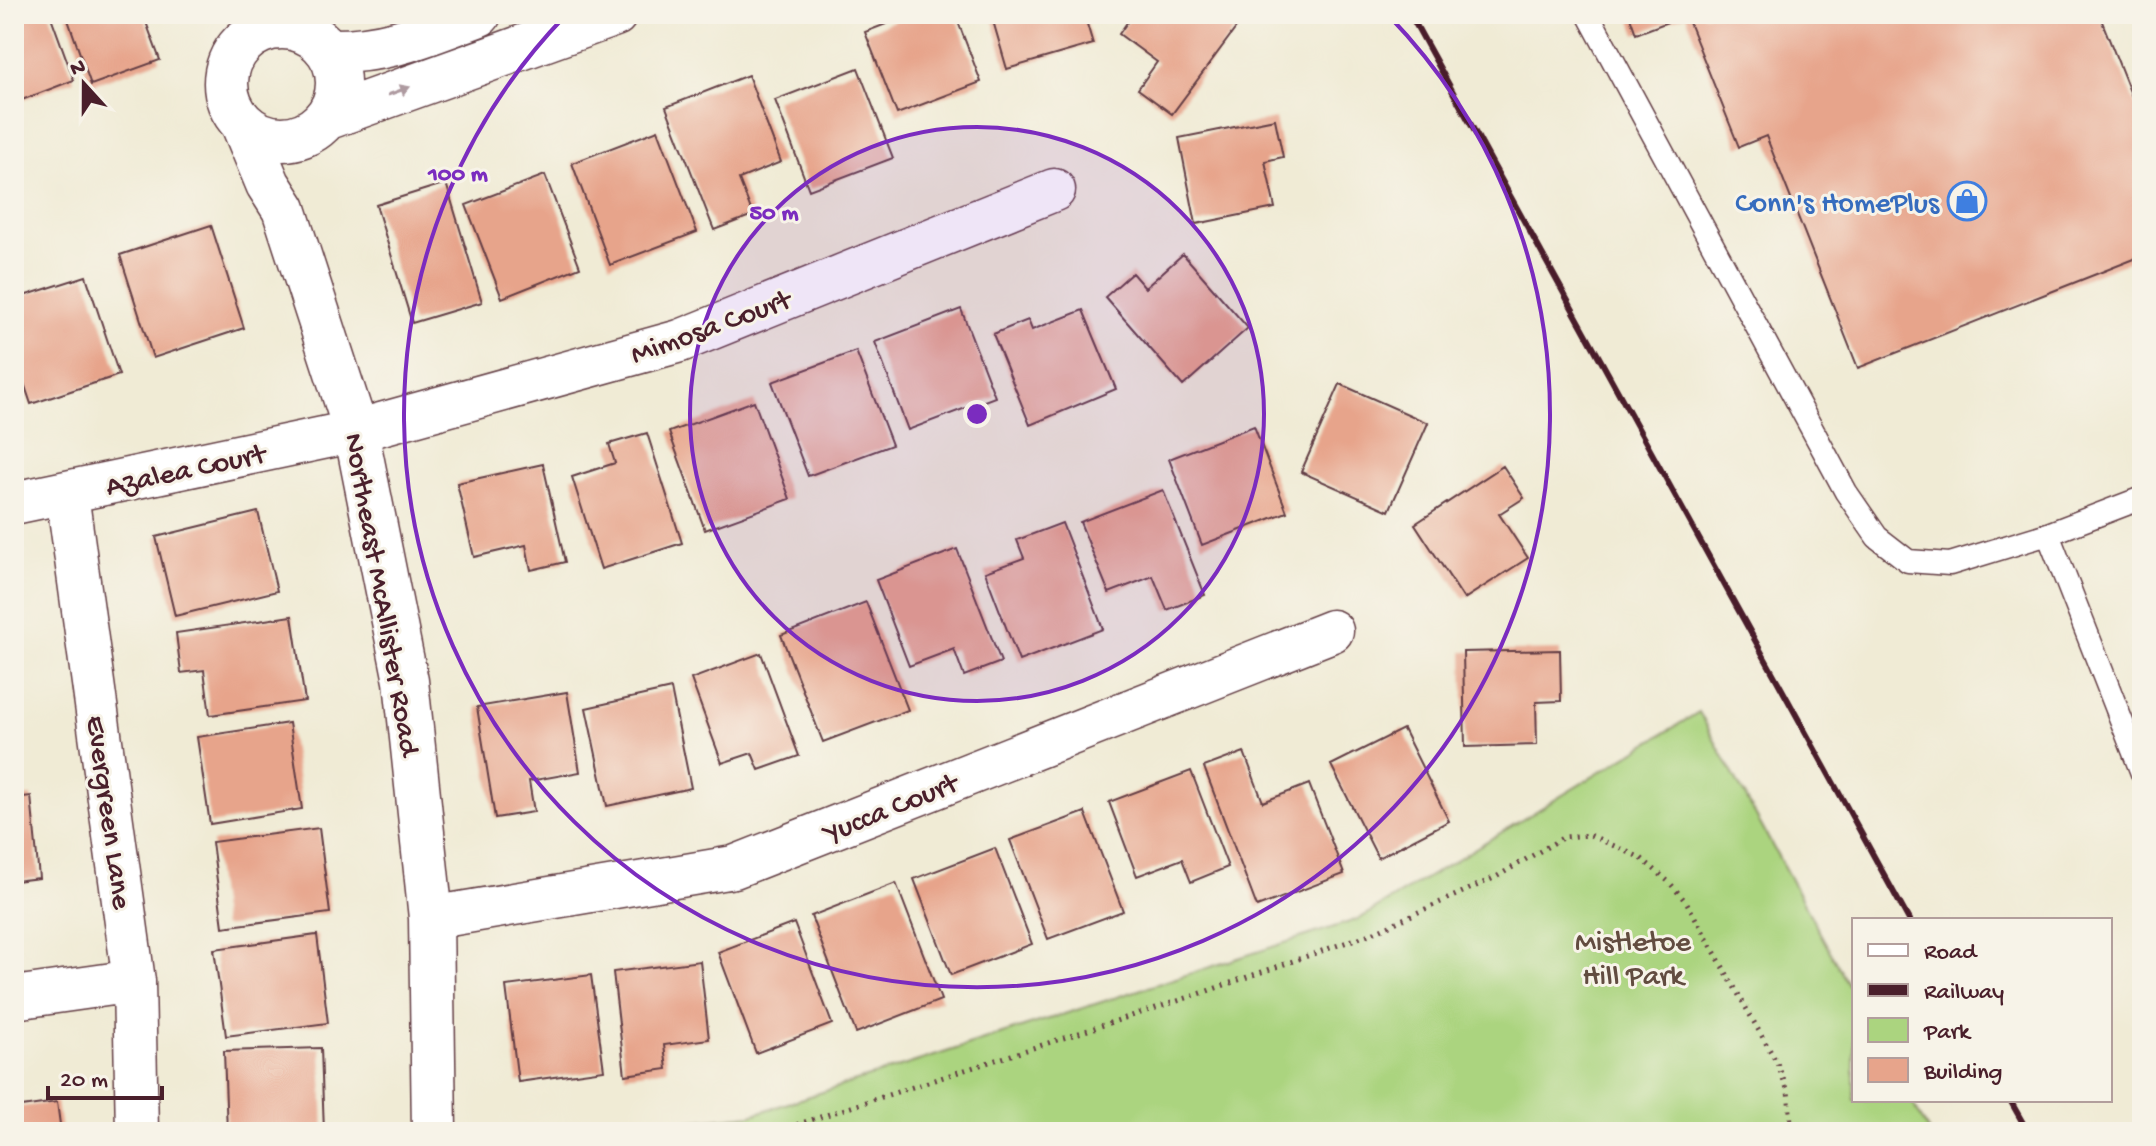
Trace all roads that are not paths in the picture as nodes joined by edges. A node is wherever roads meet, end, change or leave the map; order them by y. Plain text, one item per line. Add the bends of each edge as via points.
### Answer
1 (479, 14) edge
2 (615, 14) edge
3 (1588, 14) edge
4 (278, 20) edge
5 (231, 33) edge
6 (328, 51) junction
7 (243, 124) junction
8 (319, 124) junction
9 (1054, 190) dead end
10 (284, 209) junction
11 (356, 431) junction
12 (67, 494) junction
13 (2142, 498) edge
14 (14, 503) edge
15 (2048, 534) junction
16 (1332, 631) dead end
17 (2140, 763) edge
18 (431, 918) junction
19 (134, 981) junction
20 (14, 998) edge
21 (137, 1132) edge
22 (434, 1132) edge

1 - 6 street via 392,46
8 -> 2 street
3 - 15 lane via 1846,492 1877,537 1908,561 1950,564
4 - 5 street via 247,38
4 - 6 street via 316,38
5 - 7 street via 226,90
6 - 8 street via 338,85
7 - 8 street via 278,139 296,137
7 - 10 street, Northeast McAllister Road
8 - 10 street
9 - 11 street, Mimosa Court via 680,341
10 - 11 street, Northeast McAllister Road
11 - 12 street, Azalea Court
11 - 18 street, Northeast McAllister Road via 406,681
12 - 14 street, Azalea Court
12 - 19 street, Evergreen Lane
13 - 15 lane
15 - 17 lane
16 - 18 street, Yucca Court via 734,867
18 - 22 street, Northeast McAllister Road
19 - 20 street
19 - 21 street, Evergreen Lane

